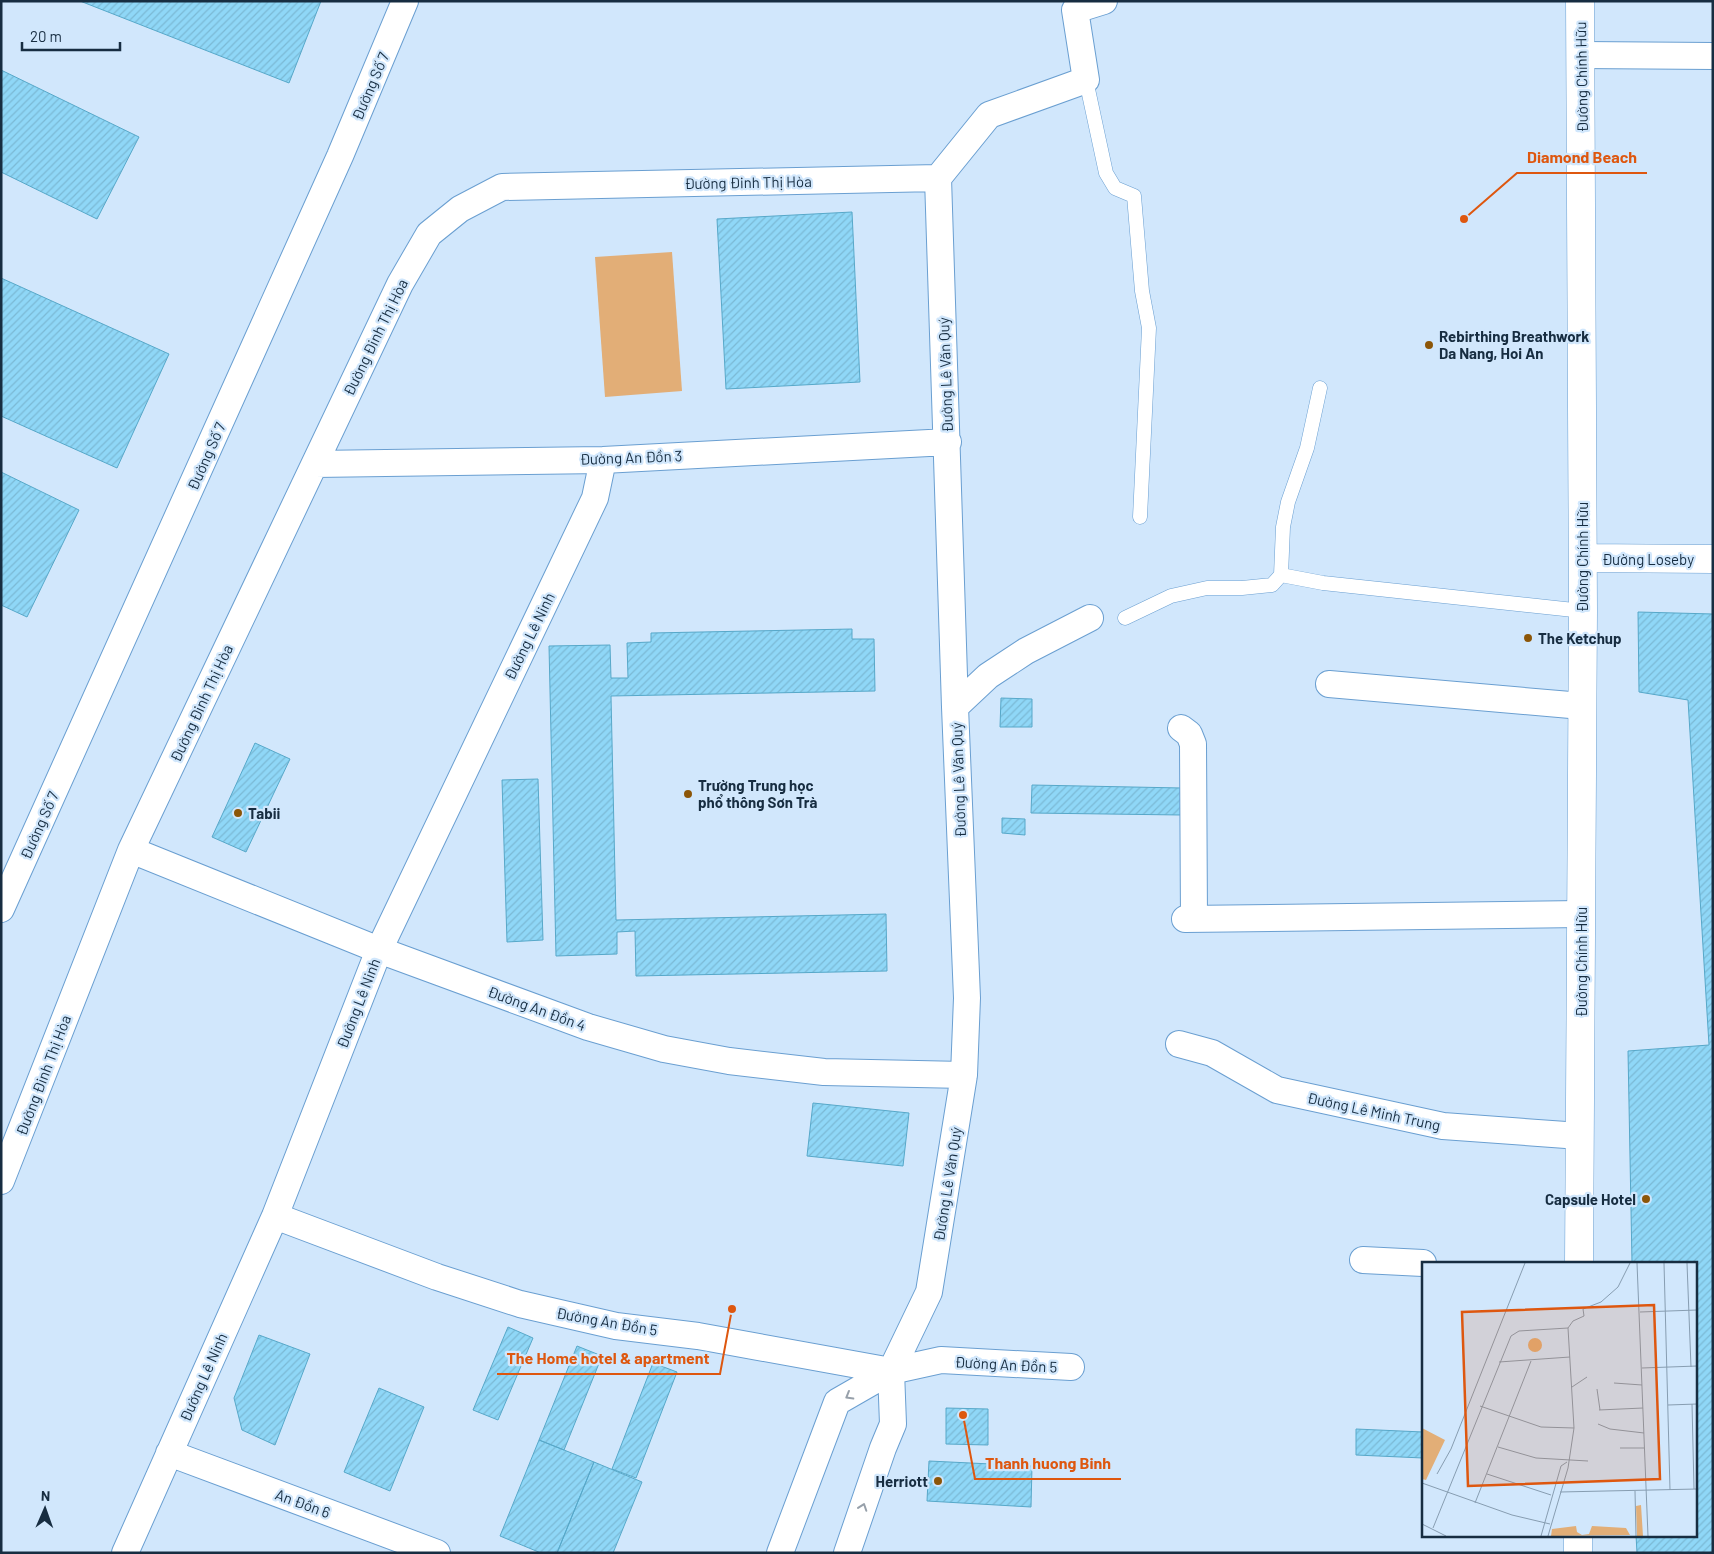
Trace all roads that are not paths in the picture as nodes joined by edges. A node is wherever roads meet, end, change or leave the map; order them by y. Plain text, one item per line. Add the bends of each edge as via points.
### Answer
1 (405, 1) edge
2 (1104, 1) edge
3 (1580, 1) edge
4 (1581, 55) junction
5 (1713, 56) edge
6 (1086, 80) junction
7 (938, 178) junction
8 (1320, 388) dead end
9 (948, 442) junction
10 (603, 460) junction
11 (315, 464) junction
12 (1140, 517) dead end
13 (1582, 558) junction
14 (1713, 559) edge
15 (1281, 575) junction
16 (1583, 612) junction
17 (1090, 618) dead end
18 (1125, 618) dead end
19 (1330, 684) dead end
20 (1582, 706) junction
21 (955, 707) junction
22 (1181, 728) dead end
23 (131, 850) junction
24 (1, 909) edge
25 (1581, 914) junction
26 (379, 950) junction
27 (1179, 1044) dead end
28 (964, 1075) junction
29 (1580, 1136) junction
30 (1, 1181) edge
31 (275, 1216) junction
32 (1363, 1260) dead end
33 (1579, 1262) edge
34 (1422, 1263) edge
35 (1071, 1367) dead end
36 (891, 1372) junction
37 (169, 1453) junction
38 (1578, 1536) edge
39 (125, 1553) edge
40 (437, 1553) edge
41 (780, 1553) edge
42 (847, 1553) edge
43 (1578, 1553) edge

1 - 24 street, Đường Số 7 via 336,165
2 - 6 street via 1075,10
3 - 4 street, Đường Chính Hữu
4 - 5 street
4 - 13 street, Đường Chính Hữu
6 - 7 street via 989,115
6 - 12 lane via 1106,173 1115,188 1134,196 1142,291 1149,328
7 - 9 street, Đường Lê Văn Quý
7 - 11 street, Đường Đinh Thị Hòa via 502,187 460,209 429,234 400,284
8 - 15 lane via 1307,448 1288,502 1283,527
9 - 10 street, Đường An Đồn 3
9 - 21 street, Đường Lê Văn Quý
10 - 11 street, Đường An Đồn 3
10 - 26 street, Đường Lê Ninh via 595,498
11 - 23 street, Đường Đinh Thị Hòa
13 - 14 street, Đường Loseby
13 - 16 street, Đường Chính Hữu
15 - 16 lane via 1322,583
15 - 18 lane via 1272,585 1207,588 1171,596
16 - 20 street, Đường Chính Hữu
17 - 21 street via 1026,651 988,676
19 - 20 street
20 - 25 street, Đường Chính Hữu
21 - 28 street, Đường Lê Văn Quý via 967,998
22 - 25 street via 1189,734 1192,744 1190,919
23 - 26 street, Đường An Đồn 4
23 - 30 street, Đường Đinh Thị Hòa
25 - 29 street, Đường Chính Hữu
26 - 28 street, Đường An Đồn 4 via 588,1027 664,1049 729,1061 824,1072
26 - 31 street, Đường Lê Ninh
27 - 29 street, Đường Lê Minh Trung via 1212,1053 1278,1090 1443,1126
28 - 36 street, Đường Lê Văn Quý via 929,1292
29 - 33 street, Đường Chính Hữu
31 - 36 street, Đường An Đồn 5 via 437,1278 520,1304 616,1326 698,1336
31 - 37 street, Đường Lê Ninh
32 - 34 street
35 - 36 street, Đường An Đồn 5 via 941,1360
36 -> 41 street via 837,1402
42 -> 36 street, Đường Lê Văn Quý via 893,1424
37 - 39 street, Đường Lê Ninh
37 - 40 street, An Đồn 6
38 - 43 street

